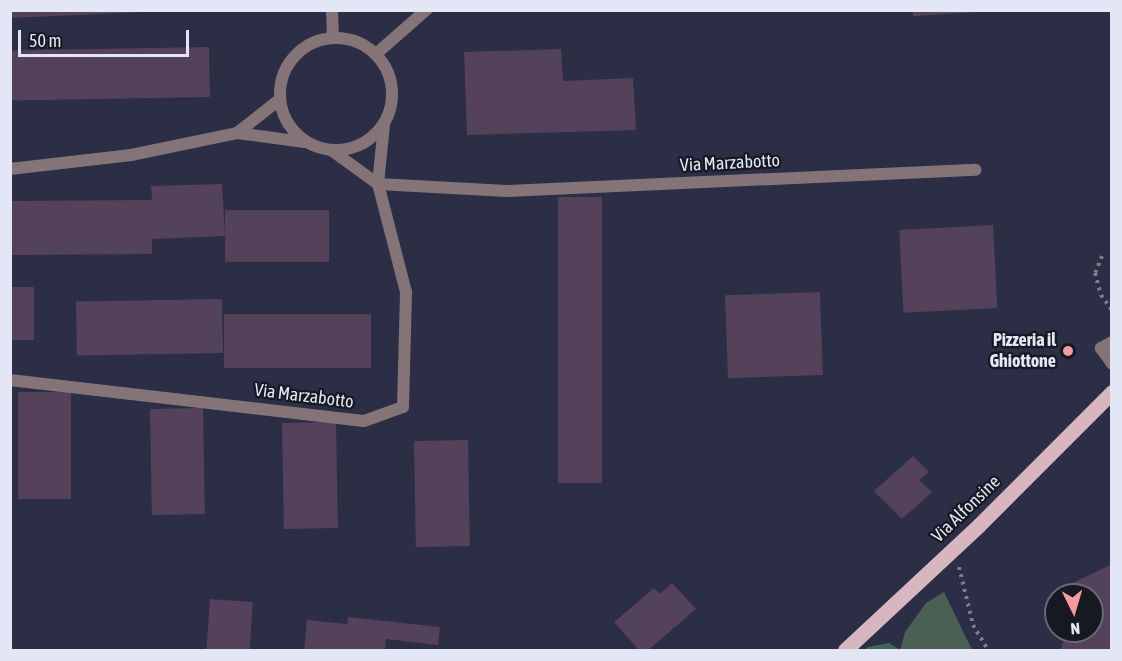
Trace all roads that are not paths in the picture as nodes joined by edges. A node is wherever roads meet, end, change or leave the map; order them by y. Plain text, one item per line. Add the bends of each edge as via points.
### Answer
1 (332, 10) edge
2 (426, 10) edge
3 (333, 38) junction
4 (376, 54) junction
5 (279, 100) junction
6 (384, 125) junction
7 (237, 133) junction
8 (305, 142) junction
9 (331, 150) junction
10 (10, 169) edge
11 (976, 170) dead end
12 (378, 184) junction
13 (1112, 342) edge
14 (1112, 364) edge
15 (10, 380) edge
16 (1112, 392) edge
17 (845, 651) edge

1 - 3 street
2 - 4 street
3 - 4 street via 364,45
3 - 5 street via 315,42 287,65
4 - 6 street, Via Marzabotto via 393,88
5 - 7 street
5 - 8 street via 292,131
6 - 9 street via 356,147
6 - 12 street, Via Marzabotto
7 - 8 street
7 - 10 street via 131,155
8 - 9 street
9 - 12 street
11 - 12 street, Via Marzabotto via 507,192
12 - 15 street, Via Marzabotto via 406,292 403,407 364,421
13 - 14 street via 1101,348
16 - 17 main road, Via Alfonsine

